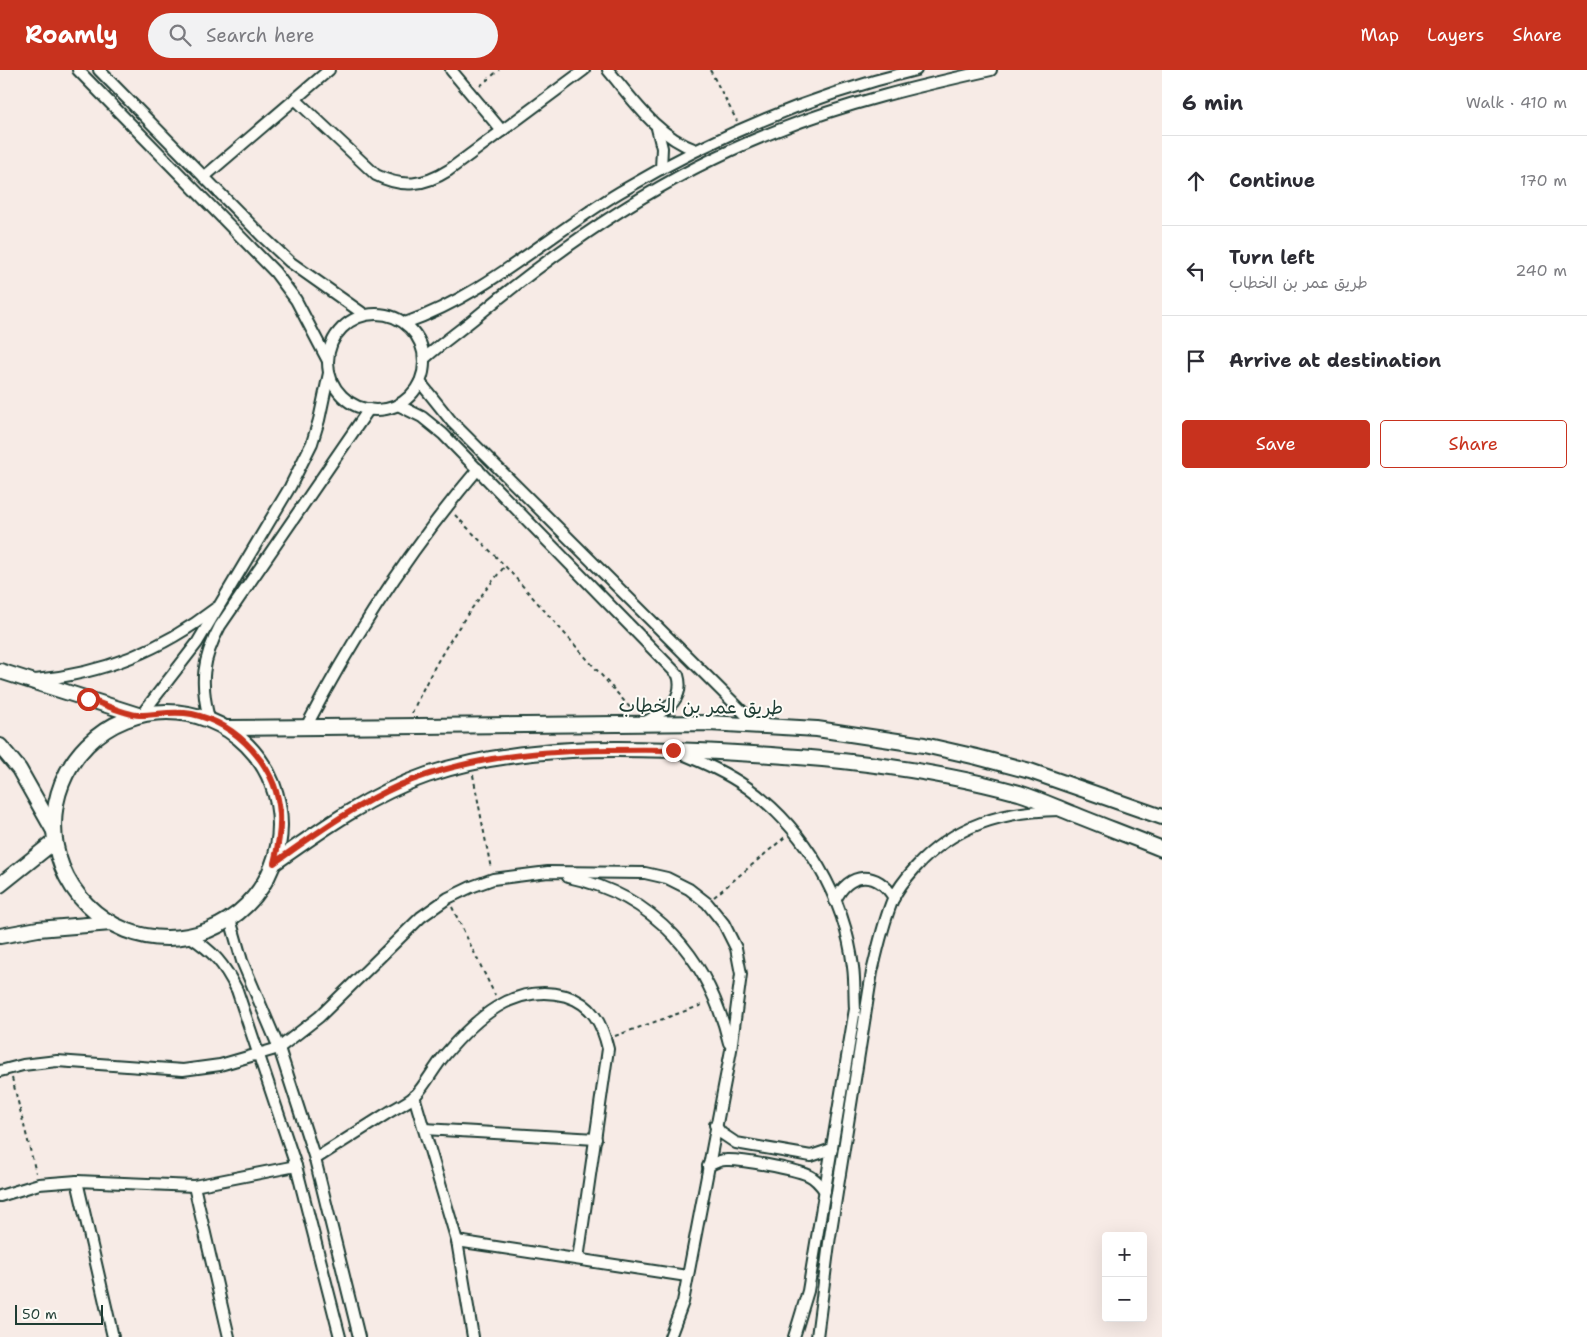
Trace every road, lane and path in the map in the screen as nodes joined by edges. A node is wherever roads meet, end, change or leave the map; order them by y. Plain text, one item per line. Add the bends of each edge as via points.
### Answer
1 (78, 70) edge
2 (99, 70) edge
3 (328, 70) edge
4 (451, 70) edge
5 (499, 70) edge
6 (584, 70) edge
7 (623, 70) edge
8 (710, 70) edge
9 (916, 70) edge
10 (991, 70) edge
11 (611, 73) edge
12 (470, 94) junction
13 (295, 99) junction
14 (657, 128) junction
15 (741, 128) junction
16 (502, 131) junction
17 (696, 150) junction
18 (661, 169) junction
19 (204, 177) junction
20 (365, 315) junction
21 (405, 323) junction
22 (424, 358) junction
23 (328, 361) junction
24 (329, 373) junction
25 (420, 382) junction
26 (398, 405) junction
27 (369, 409) junction
28 (478, 469) junction
29 (446, 506) junction
30 (505, 566) junction
31 (219, 606) junction
32 (0, 671) edge
33 (28, 680) junction
34 (140, 715) junction
35 (209, 719) junction
36 (644, 723) junction
37 (755, 724) junction
38 (406, 726) junction
39 (306, 727) junction
40 (227, 728) junction
41 (0, 746) edge
42 (673, 750) junction
43 (470, 763) junction
44 (1063, 810) junction
45 (1162, 817) edge
46 (793, 831) junction
47 (54, 836) junction
48 (1162, 849) edge
49 (274, 863) junction
50 (548, 872) junction
51 (493, 880) junction
52 (0, 885) edge
53 (448, 898) junction
54 (894, 898) junction
55 (836, 901) junction
56 (707, 903) junction
57 (230, 919) junction
58 (111, 923) junction
59 (0, 936) edge
60 (189, 936) junction
61 (716, 1000) junction
62 (500, 1005) junction
63 (606, 1039) junction
64 (279, 1048) junction
65 (731, 1050) junction
66 (259, 1053) junction
67 (5, 1070) edge
68 (414, 1096) junction
69 (716, 1125) junction
70 (424, 1129) junction
71 (596, 1139) junction
72 (832, 1149) junction
73 (315, 1159) junction
74 (296, 1166) junction
75 (708, 1166) junction
76 (77, 1181) junction
77 (39, 1184) junction
78 (194, 1186) junction
79 (825, 1191) junction
80 (0, 1196) edge
81 (457, 1241) junction
82 (578, 1259) junction
83 (687, 1276) junction
84 (114, 1337) edge
85 (229, 1337) edge
86 (340, 1337) edge
87 (359, 1337) edge
88 (473, 1337) edge
89 (670, 1337) edge
90 (794, 1337) edge
91 (817, 1337) edge

1 - 23 street via 275,272 296,300
2 - 19 street
3 - 13 street
4 - 12 street
5 - 12 path
6 - 16 street
7 - 11 street
8 - 15 path
9 - 15 street via 806,102
10 - 22 street via 862,101 776,131 694,168 615,213 541,264
11 - 14 street
12 - 16 street
13 - 16 street via 376,175 405,185 421,184 436,178
13 - 19 street
14 - 17 street
14 - 18 street via 662,148
15 - 17 street
17 - 18 street
18 - 21 street via 574,221 480,287
19 - 20 street via 290,262
20 - 21 street via 386,315
20 - 23 street via 346,324 339,332 333,340
21 - 22 street via 419,339
22 - 25 street
23 - 24 street
24 - 27 street via 343,397
24 - 31 street via 319,420 302,466
25 - 26 street
25 - 37 street via 452,422
26 - 27 street
26 - 28 street via 433,425
27 - 35 street via 210,643 202,682
28 - 29 street
28 - 36 street via 678,675 677,698
29 - 30 path
29 - 39 street via 370,613
30 - 36 path
30 - 38 path via 448,641
31 - 33 street via 170,640 116,664 68,676
31 - 34 street via 185,661
32 - 33 street
33 - 34 street
34 - 35 street via 176,712
34 - 47 street via 109,727 85,746 67,772 56,801
35 - 40 street
36 - 37 street, طريق عمر بن الخطاب
36 - 38 street, طريق عمر بن الخطاب
37 - 45 street, طريق عمر بن الخطاب via 871,736 978,757 1030,771
38 - 39 street, طريق عمر بن الخطاب
39 - 40 street, طريق عمر بن الخطاب
40 - 49 street via 247,744 263,764 274,787 280,838
41 - 47 street via 19,769
42 - 43 street via 564,752
42 - 44 street via 815,757 896,768 975,782 1022,794
42 - 46 street via 712,766 748,788 781,816
43 - 49 street via 426,776 374,798
43 - 51 path
44 - 48 street
44 - 54 street via 1010,814 964,830 924,858
46 - 55 street via 808,849
46 - 56 path
47 - 52 street
47 - 58 street via 68,880 80,897
49 - 57 street via 256,895
50 - 51 street
50 - 56 street via 644,873 667,878
50 - 61 street via 586,880 622,896 655,917 684,944 706,976
51 - 53 street
53 - 62 path
53 - 64 street via 421,917 326,1010
54 - 55 street via 887,886 863,877 841,889
54 - 91 street via 872,972
55 - 72 street via 853,967 855,1009
56 - 65 street via 736,948 741,974
57 - 60 street
57 - 64 street via 242,961
58 - 59 street via 38,929
58 - 60 street via 149,936
60 - 66 street via 210,950 226,968
61 - 63 path
61 - 65 street
62 - 63 street via 508,999 531,993 555,994 578,1000 593,1013 604,1029
62 - 68 street via 465,1033
63 - 71 street via 608,1049
64 - 66 street
64 - 73 street
65 - 69 street
66 - 67 street via 220,1065 184,1070 57,1061
66 - 74 street
67 - 77 path
68 - 70 street
68 - 73 street
69 - 72 street via 736,1144 811,1156
69 - 75 street
70 - 71 street
70 - 81 street
71 - 82 street
72 - 79 street
73 - 87 street
74 - 78 street
74 - 86 street
75 - 79 street via 733,1160 796,1172 818,1181
75 - 83 street
76 - 77 street
76 - 78 street
76 - 84 street
77 - 80 street
78 - 85 street
79 - 90 street via 808,1291
81 - 82 street
81 - 88 street
82 - 83 street
83 - 89 street via 684,1302

